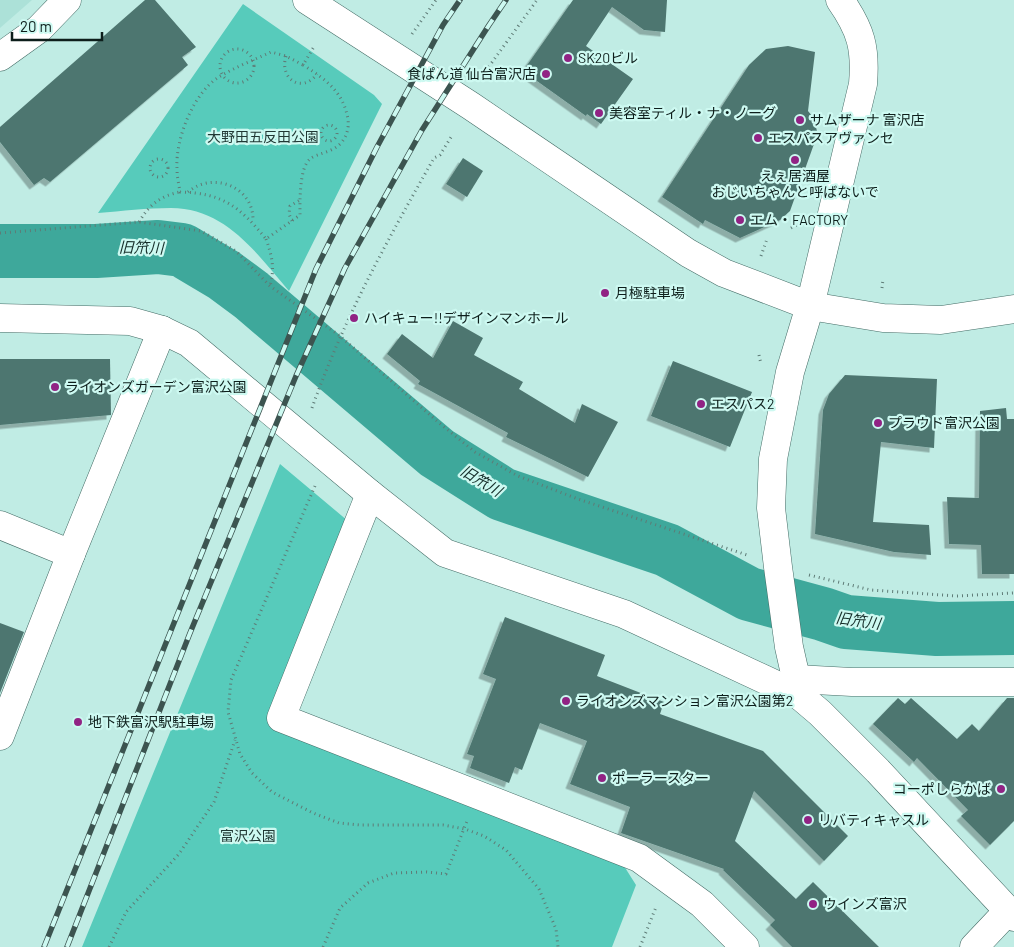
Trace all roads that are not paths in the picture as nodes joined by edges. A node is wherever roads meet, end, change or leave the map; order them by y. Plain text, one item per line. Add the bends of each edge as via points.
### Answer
1 (67, 0) edge
2 (307, 0) edge
3 (840, 0) edge
4 (0, 57) edge
5 (810, 306) junction
6 (1014, 309) edge
7 (0, 318) edge
8 (162, 330) junction
9 (370, 494) junction
10 (0, 525) edge
11 (71, 554) junction
12 (1014, 682) edge
13 (798, 687) junction
14 (0, 736) edge
15 (1011, 914) edge
16 (745, 947) edge
17 (974, 947) edge

1 - 4 street via 39,29
2 - 5 street via 471,106 688,254 724,273
3 - 5 street via 859,34 865,61 864,84
5 - 6 street via 883,318 941,320
5 - 13 street via 790,372 773,459 766,562
7 - 8 street via 130,321
8 - 9 street via 189,344
8 - 11 street
9 - 13 street via 445,553 624,614
9 - 16 street via 281,718 639,858 702,904
10 - 11 street
11 - 14 street
12 - 13 street via 862,682
13 - 15 street
15 - 17 street

